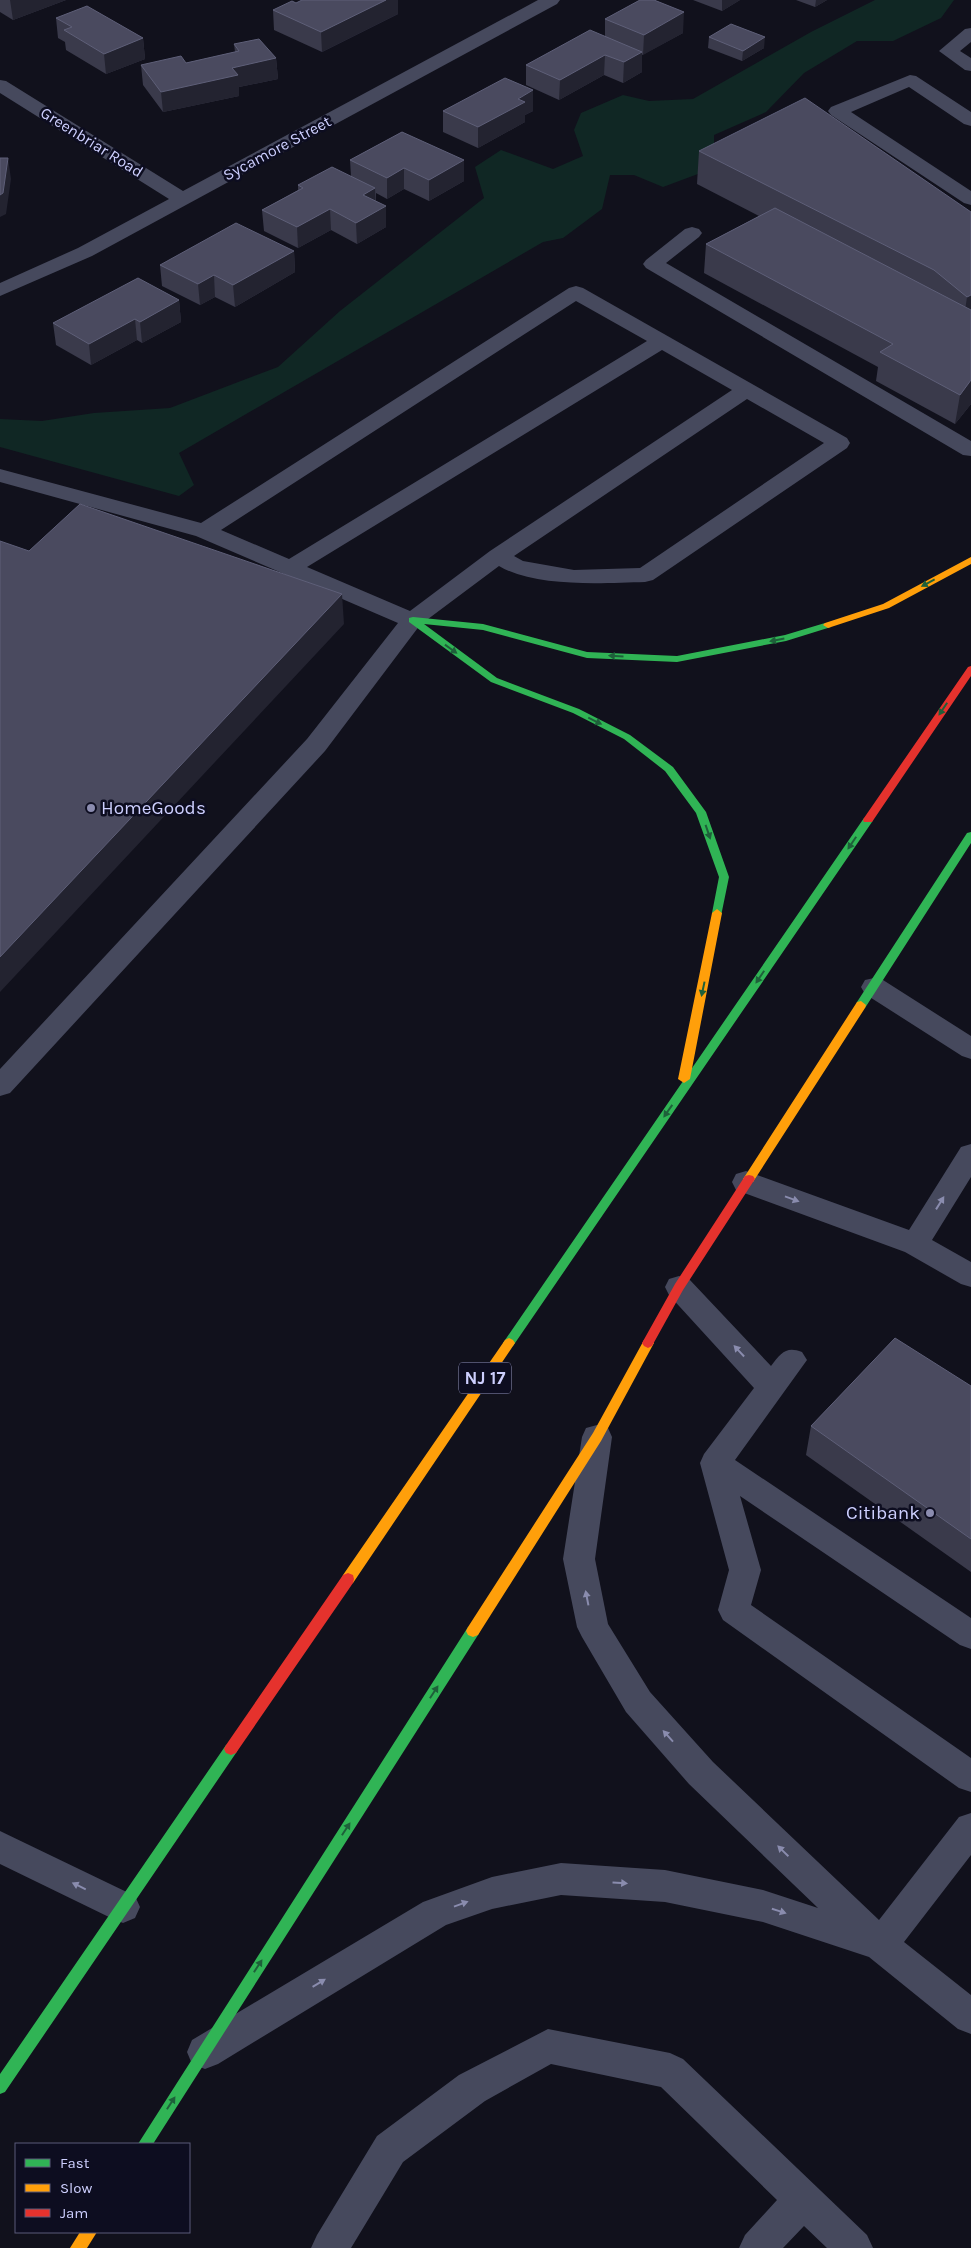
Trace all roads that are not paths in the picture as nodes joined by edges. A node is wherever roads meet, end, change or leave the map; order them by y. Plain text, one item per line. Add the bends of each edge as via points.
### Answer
1 (551, 0) edge
2 (971, 33) edge
3 (971, 66) edge
4 (0, 86) edge
5 (971, 120) edge
6 (183, 199) junction
7 (971, 199) edge
8 (692, 232) dead end
9 (0, 290) edge
10 (662, 341) junction
11 (746, 390) junction
12 (971, 450) edge
13 (0, 475) edge
14 (204, 531) junction
15 (498, 556) junction
16 (971, 560) edge
17 (290, 568) junction
18 (412, 620) junction
19 (971, 669) edge
20 (971, 834) edge
21 (874, 987) junction
22 (971, 1049) edge
23 (0, 1086) edge
24 (681, 1093) junction
25 (971, 1154) edge
26 (746, 1182) junction
27 (915, 1244) junction
28 (971, 1276) edge
29 (679, 1286) junction
30 (792, 1360) dead end
31 (772, 1386) junction
32 (597, 1437) junction
33 (715, 1463) junction
34 (971, 1634) edge
35 (971, 1777) edge
36 (971, 1828) edge
37 (0, 1847) edge
38 (123, 1907) junction
39 (881, 1945) junction
40 (971, 2017) edge
41 (203, 2054) junction
42 (0, 2087) edge
43 (146, 2143) edge
44 (802, 2200) junction
45 (88, 2233) edge
46 (78, 2248) edge
47 (330, 2248) edge
48 (758, 2248) edge
49 (854, 2248) edge

1 - 6 street, Sycamore Street
2 - 3 street via 948,52
4 - 6 street, Greenbriar Road
5 - 7 street via 910,80 837,111
6 - 9 street, Sycamore Street via 85,252
8 - 12 street via 654,264
10 - 11 street
10 - 14 street via 576,292
10 - 17 street
11 - 15 street
11 - 15 street via 839,443 645,575 574,577 517,566
13 - 14 street
14 - 17 street
15 - 18 street
16 -> 18 highway via 886,606 786,638 677,659 587,655 483,627
17 - 18 street
18 - 23 street via 316,745
18 -> 24 highway via 494,680 576,712 627,737 669,769 701,812 724,877
19 -> 24 highway, NJ 17
20 - 21 highway
21 - 22 street
21 - 26 highway
24 -> 38 highway, NJ 17
27 -> 25 street
26 -> 27 street
26 - 29 highway
27 - 28 street
31 -> 29 street
29 - 32 highway
30 - 31 street
31 - 33 street
39 -> 32 street via 701,1773 638,1702 593,1627 579,1559
41 -> 32 highway
33 - 34 street
33 - 35 street via 745,1570 734,1610
36 - 39 street
38 -> 37 street
38 - 42 highway, NJ 17
39 - 40 street
41 -> 39 street via 435,1913 492,1893 561,1879 665,1886 763,1906
43 -> 41 highway
44 - 47 street via 670,2071 548,2046 472,2088 390,2149
44 - 48 street
44 - 49 street
45 - 46 highway

